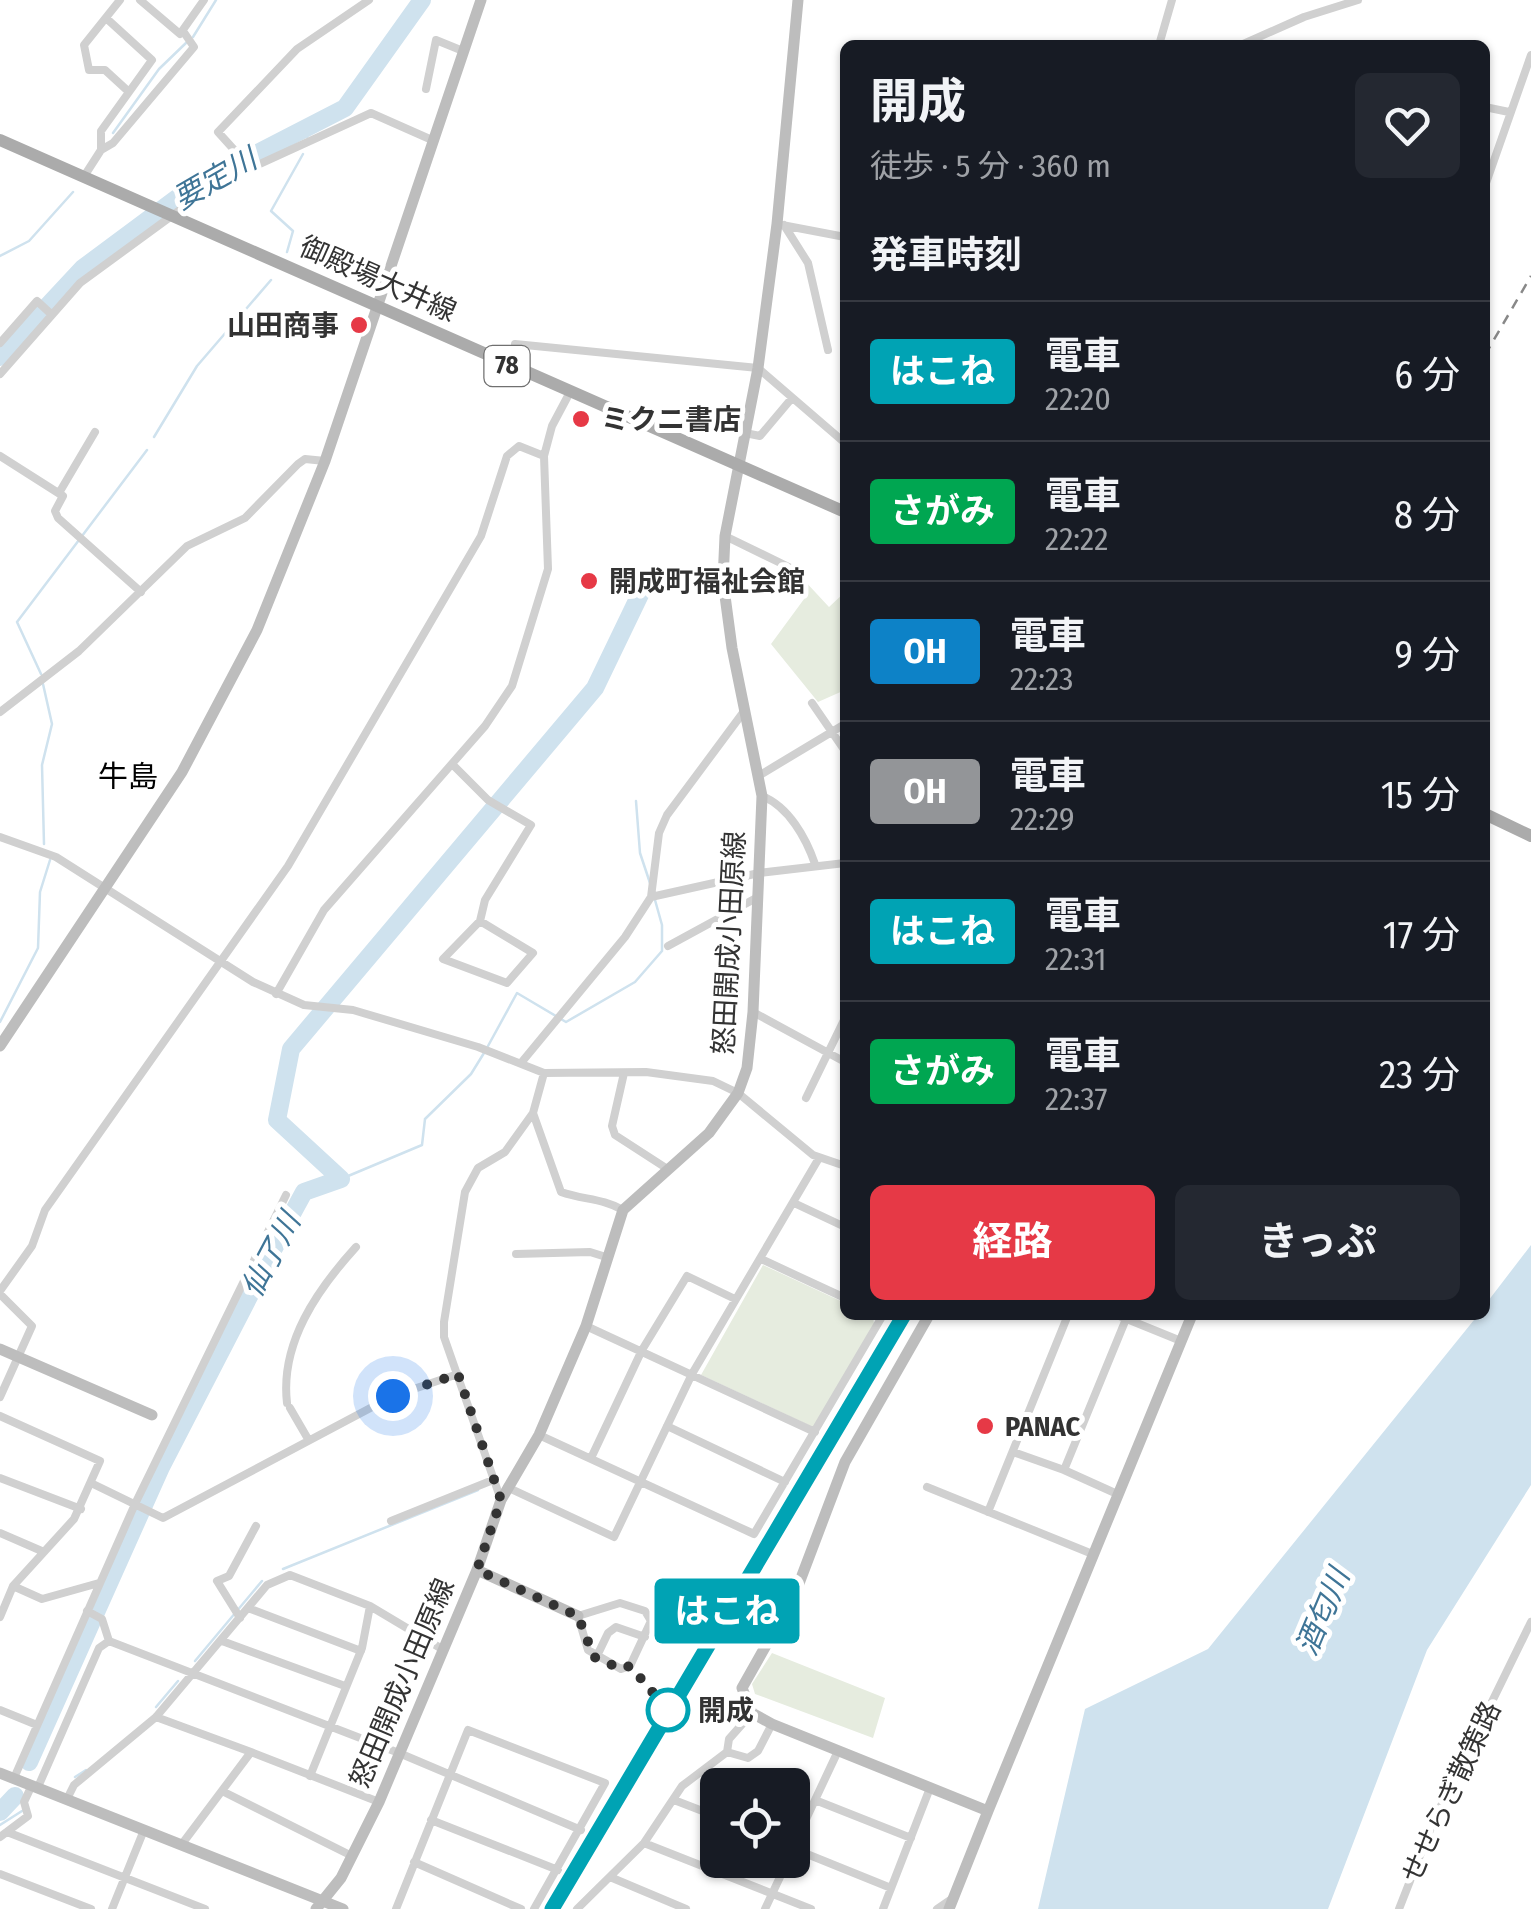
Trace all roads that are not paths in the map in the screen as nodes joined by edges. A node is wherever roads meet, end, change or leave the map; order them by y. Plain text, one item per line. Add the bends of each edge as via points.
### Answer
1 (120, 0) edge
2 (140, 0) edge
3 (204, 0) edge
4 (370, 0) edge
5 (481, 0) edge
6 (798, 0) edge
7 (1172, 0) edge
8 (1358, 0) edge
9 (106, 18) junction
10 (183, 30) junction
11 (1160, 40) edge
12 (1253, 40) edge
13 (464, 51) junction
14 (1531, 55) edge
15 (426, 89) dead end
16 (129, 92) junction
17 (1490, 108) edge
18 (1509, 112) junction
19 (0, 140) edge
20 (432, 140) junction
21 (100, 150) junction
22 (243, 167) junction
23 (1490, 171) edge
24 (83, 178) junction
25 (172, 217) junction
26 (781, 225) junction
27 (840, 236) edge
28 (376, 304) junction
29 (50, 313) junction
30 (0, 344) edge
31 (515, 344) dead end
32 (828, 350) dead end
33 (758, 368) junction
34 (0, 374) edge
35 (569, 394) junction
36 (792, 398) junction
37 (95, 432) dead end
38 (746, 434) junction
39 (840, 438) edge
40 (0, 456) edge
41 (544, 456) junction
42 (325, 461) junction
43 (739, 466) junction
44 (58, 492) junction
45 (840, 510) edge
46 (725, 536) junction
47 (798, 571) dead end
48 (141, 592) junction
49 (812, 703) dead end
50 (745, 710) junction
51 (0, 712) edge
52 (840, 727) edge
53 (832, 732) junction
54 (840, 744) edge
55 (452, 764) junction
56 (760, 775) junction
57 (762, 796) junction
58 (1490, 816) edge
59 (1531, 836) edge
60 (0, 837) edge
61 (840, 863) edge
62 (815, 864) junction
63 (759, 873) junction
64 (106, 890) junction
65 (651, 897) junction
66 (758, 897) junction
67 (480, 921) junction
68 (668, 946) dead end
69 (221, 960) junction
70 (276, 994) junction
71 (754, 1012) junction
72 (840, 1028) edge
73 (0, 1046) edge
74 (828, 1052) junction
75 (840, 1059) edge
76 (521, 1063) junction
77 (544, 1073) junction
78 (624, 1074) junction
79 (738, 1093) junction
80 (806, 1098) dead end
81 (533, 1113) junction
82 (819, 1158) junction
83 (840, 1164) edge
84 (666, 1168) junction
85 (286, 1195) dead end
86 (794, 1202) junction
87 (623, 1210) junction
88 (840, 1225) edge
89 (356, 1248) dead end
90 (516, 1254) dead end
91 (606, 1258) junction
92 (761, 1258) junction
93 (0, 1292) edge
94 (840, 1296) edge
95 (735, 1299) junction
96 (880, 1320) edge
97 (926, 1320) edge
98 (1066, 1320) edge
99 (1120, 1320) edge
100 (1128, 1320) edge
101 (1190, 1320) edge
102 (586, 1326) junction
103 (1180, 1341) junction
104 (0, 1349) edge
105 (642, 1350) junction
106 (18, 1357) junction
107 (458, 1374) junction
108 (692, 1374) junction
109 (0, 1397) edge
110 (152, 1415) joint
111 (0, 1416) edge
112 (173, 1425) junction
113 (667, 1426) junction
114 (815, 1432) junction
115 (539, 1434) junction
116 (308, 1438) junction
117 (1013, 1452) junction
118 (592, 1456) junction
119 (1064, 1470) junction
120 (0, 1478) edge
121 (493, 1480) junction
122 (640, 1482) junction
123 (785, 1482) junction
124 (90, 1483) junction
125 (507, 1487) junction
126 (927, 1487) dead end
127 (1115, 1494) junction
128 (501, 1500) junction
129 (140, 1506) junction
130 (80, 1509) junction
131 (988, 1512) junction
132 (392, 1521) dead end
133 (256, 1526) dead end
134 (0, 1533) edge
135 (44, 1552) junction
136 (1090, 1554) junction
137 (477, 1570) junction
138 (100, 1583) junction
139 (13, 1586) junction
140 (4, 1595) edge
141 (370, 1606) junction
142 (248, 1608) junction
143 (92, 1613) junction
144 (578, 1616) junction
145 (0, 1617) edge
146 (240, 1618) junction
147 (1531, 1622) edge
148 (645, 1637) junction
149 (109, 1641) junction
150 (222, 1641) junction
151 (442, 1649) junction
152 (361, 1651) junction
153 (596, 1658) junction
154 (192, 1672) junction
155 (346, 1686) junction
156 (0, 1710) edge
157 (752, 1713) junction
158 (156, 1717) junction
159 (772, 1724) junction
160 (38, 1725) junction
161 (331, 1726) junction
162 (838, 1751) junction
163 (251, 1752) junction
164 (727, 1752) junction
165 (398, 1753) junction
166 (448, 1774) junction
167 (7, 1775) edge
168 (310, 1776) junction
169 (35, 1786) junction
170 (0, 1788) edge
171 (930, 1788) junction
172 (222, 1791) junction
173 (67, 1799) junction
174 (674, 1800) junction
175 (816, 1800) junction
176 (379, 1802) junction
177 (700, 1811) edge
178 (988, 1811) junction
179 (810, 1813) edge
180 (431, 1820) junction
181 (144, 1830) junction
182 (581, 1830) junction
183 (3, 1834) edge
184 (911, 1838) junction
185 (644, 1842) junction
186 (182, 1844) junction
187 (810, 1855) edge
188 (353, 1857) junction
189 (414, 1862) junction
190 (558, 1870) junction
191 (0, 1874) edge
192 (125, 1878) junction
193 (610, 1878) junction
194 (780, 1878) edge
195 (891, 1888) junction
196 (772, 1894) junction
197 (951, 1903) edge
198 (320, 1905) edge
199 (92, 1909) edge
200 (112, 1909) edge
201 (205, 1909) edge
202 (343, 1909) edge
203 (396, 1909) edge
204 (521, 1909) edge
205 (534, 1909) edge
206 (577, 1909) edge
207 (686, 1909) edge
208 (765, 1909) edge
209 (811, 1909) edge
210 (883, 1909) edge
211 (937, 1909) edge
212 (1399, 1909) edge

1 - 9 street
2 - 10 street
3 - 10 street
4 - 22 street via 297,48 218,132
5 - 13 street
6 - 26 street, 怒田開成小田原線
7 - 11 street
8 - 12 street
9 - 16 street via 152,60
9 - 16 street via 84,45 89,70 105,70
10 - 21 street via 194,47
13 - 15 street via 436,40
13 - 20 street
14 - 18 street
16 - 21 street via 101,131
17 - 18 street
18 - 23 street
19 - 24 main road, 御殿場大井線 / 78
20 - 22 street via 371,113
20 - 28 street
21 - 24 street
22 - 25 street
24 - 25 main road, 御殿場大井線 / 78
25 - 28 main road, 御殿場大井線 / 78
25 - 29 street
26 - 27 street
26 - 32 street via 808,263
26 - 33 street, 怒田開成小田原線
28 - 35 main road, 御殿場大井線 / 78
28 - 42 street
29 - 30 street via 39,303
29 - 34 street
31 - 33 street
33 - 36 street
33 - 38 street, 怒田開成小田原線
35 - 41 street
35 - 43 main road, 御殿場大井線 / 78
36 - 38 street via 760,436
36 - 39 street
37 - 44 street
38 - 43 street, 怒田開成小田原線
40 - 44 street
41 - 55 street via 549,543 539,606 512,686
41 - 69 street via 519,446 507,456 481,536 288,866
42 - 48 street via 298,464 244,518 199,537
42 - 64 street via 216,712
43 - 45 main road, 御殿場大井線 / 78
43 - 46 street, 怒田開成小田原線
44 - 48 street via 64,500 56,514
46 - 47 street
46 - 50 street, 怒田開成小田原線 via 723,581
48 - 51 street
49 - 53 street
50 - 56 street, 怒田開成小田原線
50 - 65 street via 667,814
52 - 53 street
53 - 54 street
53 - 56 street
55 - 67 street via 488,800 530,825 485,900
55 - 70 street via 324,910
56 - 57 street, 怒田開成小田原線
57 - 62 street via 806,837
57 - 63 street, 怒田開成小田原線
58 - 59 main road
60 - 64 street via 41,849
61 - 62 street
62 - 63 street
63 - 65 street
63 - 66 street, 怒田開成小田原線
64 - 69 street
64 - 73 street
65 - 76 street
66 - 68 street
66 - 71 street, 怒田開成小田原線
67 - 67 street via 532,953 508,984 444,959
69 - 70 street
69 - 93 street via 45,1210 32,1246
70 - 76 street via 304,1006 354,1010
71 - 74 street
71 - 79 street, 怒田開成小田原線
72 - 74 street
74 - 75 street
74 - 80 street
76 - 77 street
77 - 78 street
77 - 81 street
78 - 79 street via 684,1076
78 - 84 street via 615,1135
79 - 82 street
79 - 84 street, 怒田開成小田原線 via 709,1133
81 - 87 street via 561,1192 602,1198
81 - 107 street via 505,1152 478,1168 465,1192 444,1322
82 - 83 street
82 - 86 street
84 - 87 street, 怒田開成小田原線
85 - 112 street
86 - 88 street
86 - 92 street
87 - 91 street, 怒田開成小田原線
89 - 116 street via 319,1293 287,1364 289,1405
90 - 91 street via 590,1252
91 - 102 street, 怒田開成小田原線
92 - 94 street
92 - 95 street
93 - 106 street via 32,1326
95 - 105 street via 687,1276
95 - 108 street
96 - 114 street
97 - 157 street via 850,1452 795,1594 749,1671 742,1688
98 - 117 street
99 - 119 street
100 - 103 street
101 - 103 street
102 - 105 street
102 - 115 street, 怒田開成小田原線
103 - 127 street
104 - 106 street
105 - 108 street
105 - 118 street
106 - 109 street
106 - 110 street
107 - 116 street via 393,1396
107 - 121 street
108 - 113 street
108 - 114 street
110 - 112 street
111 - 124 street via 100,1460
112 - 129 street
113 - 122 street
113 - 123 street
114 - 123 street
115 - 118 street
115 - 125 street, 怒田開成小田原線
116 - 129 street via 163,1518
117 - 119 street
117 - 131 street
118 - 122 street
119 - 127 street
120 - 130 street
121 - 128 street
121 - 132 street
122 - 123 street via 754,1534
122 - 125 street via 614,1537
124 - 129 street
124 - 130 street
125 - 128 street, 怒田開成小田原線
126 - 131 street
127 - 136 street
128 - 137 street, 怒田開成小田原線
129 - 138 street
130 - 135 street
131 - 136 street
133 - 146 street via 228,1576 217,1581
134 - 135 street
135 - 139 street
136 - 178 street
137 - 144 street
137 - 151 street, 怒田開成小田原線
138 - 139 street via 42,1599
138 - 143 street
139 - 140 street
140 - 145 street
141 - 142 street via 290,1575 267,1584
141 - 151 street
141 - 152 street
142 - 146 street
142 - 152 street
143 - 149 street
143 - 160 street
144 - 148 street via 628,1604 649,1615
144 - 153 street
146 - 150 street
147 - 212 street, せせらぎ散策路 via 1434,1820
148 - 153 street via 616,1627
148 - 153 street via 626,1669
149 - 154 street
149 - 169 street
150 - 154 street
150 - 155 street
151 - 165 street, 怒田開成小田原線
152 - 155 street
154 - 158 street
154 - 161 street
155 - 161 street
156 - 160 street
157 - 159 street
157 - 164 street via 738,1724
158 - 163 street
158 - 173 street via 74,1784
159 - 162 street
159 - 164 street via 748,1758
160 - 167 street
161 - 165 street
161 - 168 street
162 - 171 street
162 - 175 street
163 - 168 street
163 - 172 street
164 - 174 street via 682,1786
165 - 166 street
165 - 176 street, 怒田開成小田原線
166 - 180 street
166 - 182 street
166 - 182 street via 468,1730 605,1784
167 - 169 street
167 - 170 street
168 - 176 street
169 - 173 street
169 - 183 street via 24,1802 28,1816
171 - 178 street
171 - 184 street
172 - 186 street
172 - 188 street
173 - 181 street
174 - 177 street
174 - 185 street
175 - 179 street
175 - 184 street
176 - 188 street, 怒田開成小田原線
178 - 197 street
180 - 189 street
180 - 190 street
181 - 186 street
181 - 192 street
182 - 190 street
183 - 192 street
184 - 195 street
185 - 193 street
185 - 196 street
186 - 198 street
187 - 195 street
188 - 198 street, 怒田開成小田原線
189 - 203 street
189 - 204 street
190 - 205 street
191 - 199 street
192 - 200 street
192 - 201 street
193 - 206 street
193 - 207 street
194 - 196 street
195 - 210 street
196 - 208 street
196 - 209 street
197 - 211 street
198 - 202 street

